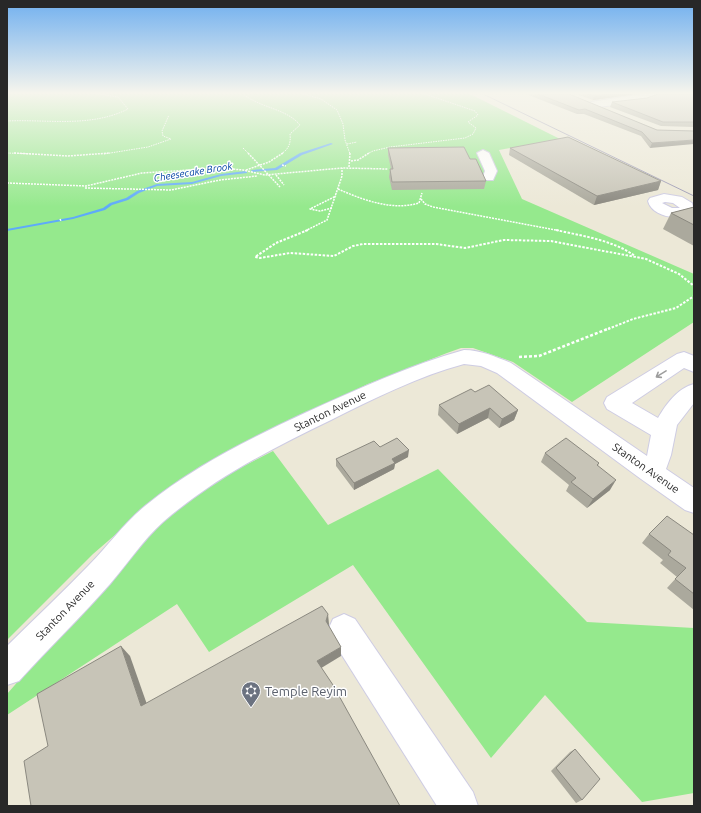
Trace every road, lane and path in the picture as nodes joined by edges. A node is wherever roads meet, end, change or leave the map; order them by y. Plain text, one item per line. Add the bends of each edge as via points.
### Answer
1 (162, 131) edge
2 (293, 131) edge
3 (344, 131) edge
4 (475, 131) edge
5 (357, 142) dead end
6 (347, 144) junction
7 (243, 148) dead end
8 (7, 153) edge
9 (483, 153) dead end
10 (351, 161) junction
11 (282, 165) dead end
12 (286, 166) dead end
13 (342, 168) junction
14 (349, 168) junction
15 (388, 169) dead end
16 (246, 170) junction
17 (275, 174) junction
18 (260, 175) junction
19 (489, 177) dead end
20 (7, 183) edge
21 (284, 185) dead end
22 (77, 187) junction
23 (280, 187) dead end
24 (338, 189) junction
25 (422, 193) edge
26 (644, 193) edge
27 (336, 196) junction
28 (421, 199) junction
29 (689, 206) edge
30 (332, 208) junction
31 (635, 256) junction
32 (694, 286) edge
33 (694, 296) edge
34 (514, 357) dead end
35 (694, 365) edge
36 (694, 391) edge
37 (664, 432) junction
38 (650, 472) junction
39 (694, 502) edge
40 (344, 630) dead end
41 (7, 669) edge
42 (459, 806) edge

1 - 8 path via 163,136 171,139 152,146 95,156
2 - 16 path via 290,134 292,140 289,148 269,162
3 - 6 path
4 - 10 path via 467,137 456,140 375,150 358,160
5 - 6 path
6 - 10 path
7 - 23 path, bridge
9 - 19 street via 491,172
10 - 14 path
11 - 12 path
13 - 14 path
13 - 17 path
13 - 24 path
14 - 15 path
16 - 18 path
16 - 22 path via 221,168 142,173
17 - 18 path
17 - 21 path
18 - 22 path via 171,190
20 - 22 path
24 - 27 path
24 - 28 path via 390,205 409,206 419,203
25 - 28 path
26 - 29 street via 658,200 655,203 657,206 672,212 687,210
27 - 30 path
27 - 30 path via 310,209 320,211
28 - 31 path via 433,207 515,221 612,244 630,251
30 - 31 path via 327,220 322,224 290,236 255,257 290,253 334,256 363,244 436,244 465,248 514,239 551,241
31 - 32 path via 668,269
33 - 34 path via 682,306 649,313 539,356
35 -> 37 street via 684,359 616,403
36 - 37 street via 679,404 666,424
37 - 38 street via 659,459
38 - 39 street, Stanton Avenue
38 - 41 street, Stanton Avenue via 499,366 473,357 446,362 348,402 239,456 188,487 141,527 100,574
40 - 42 street

